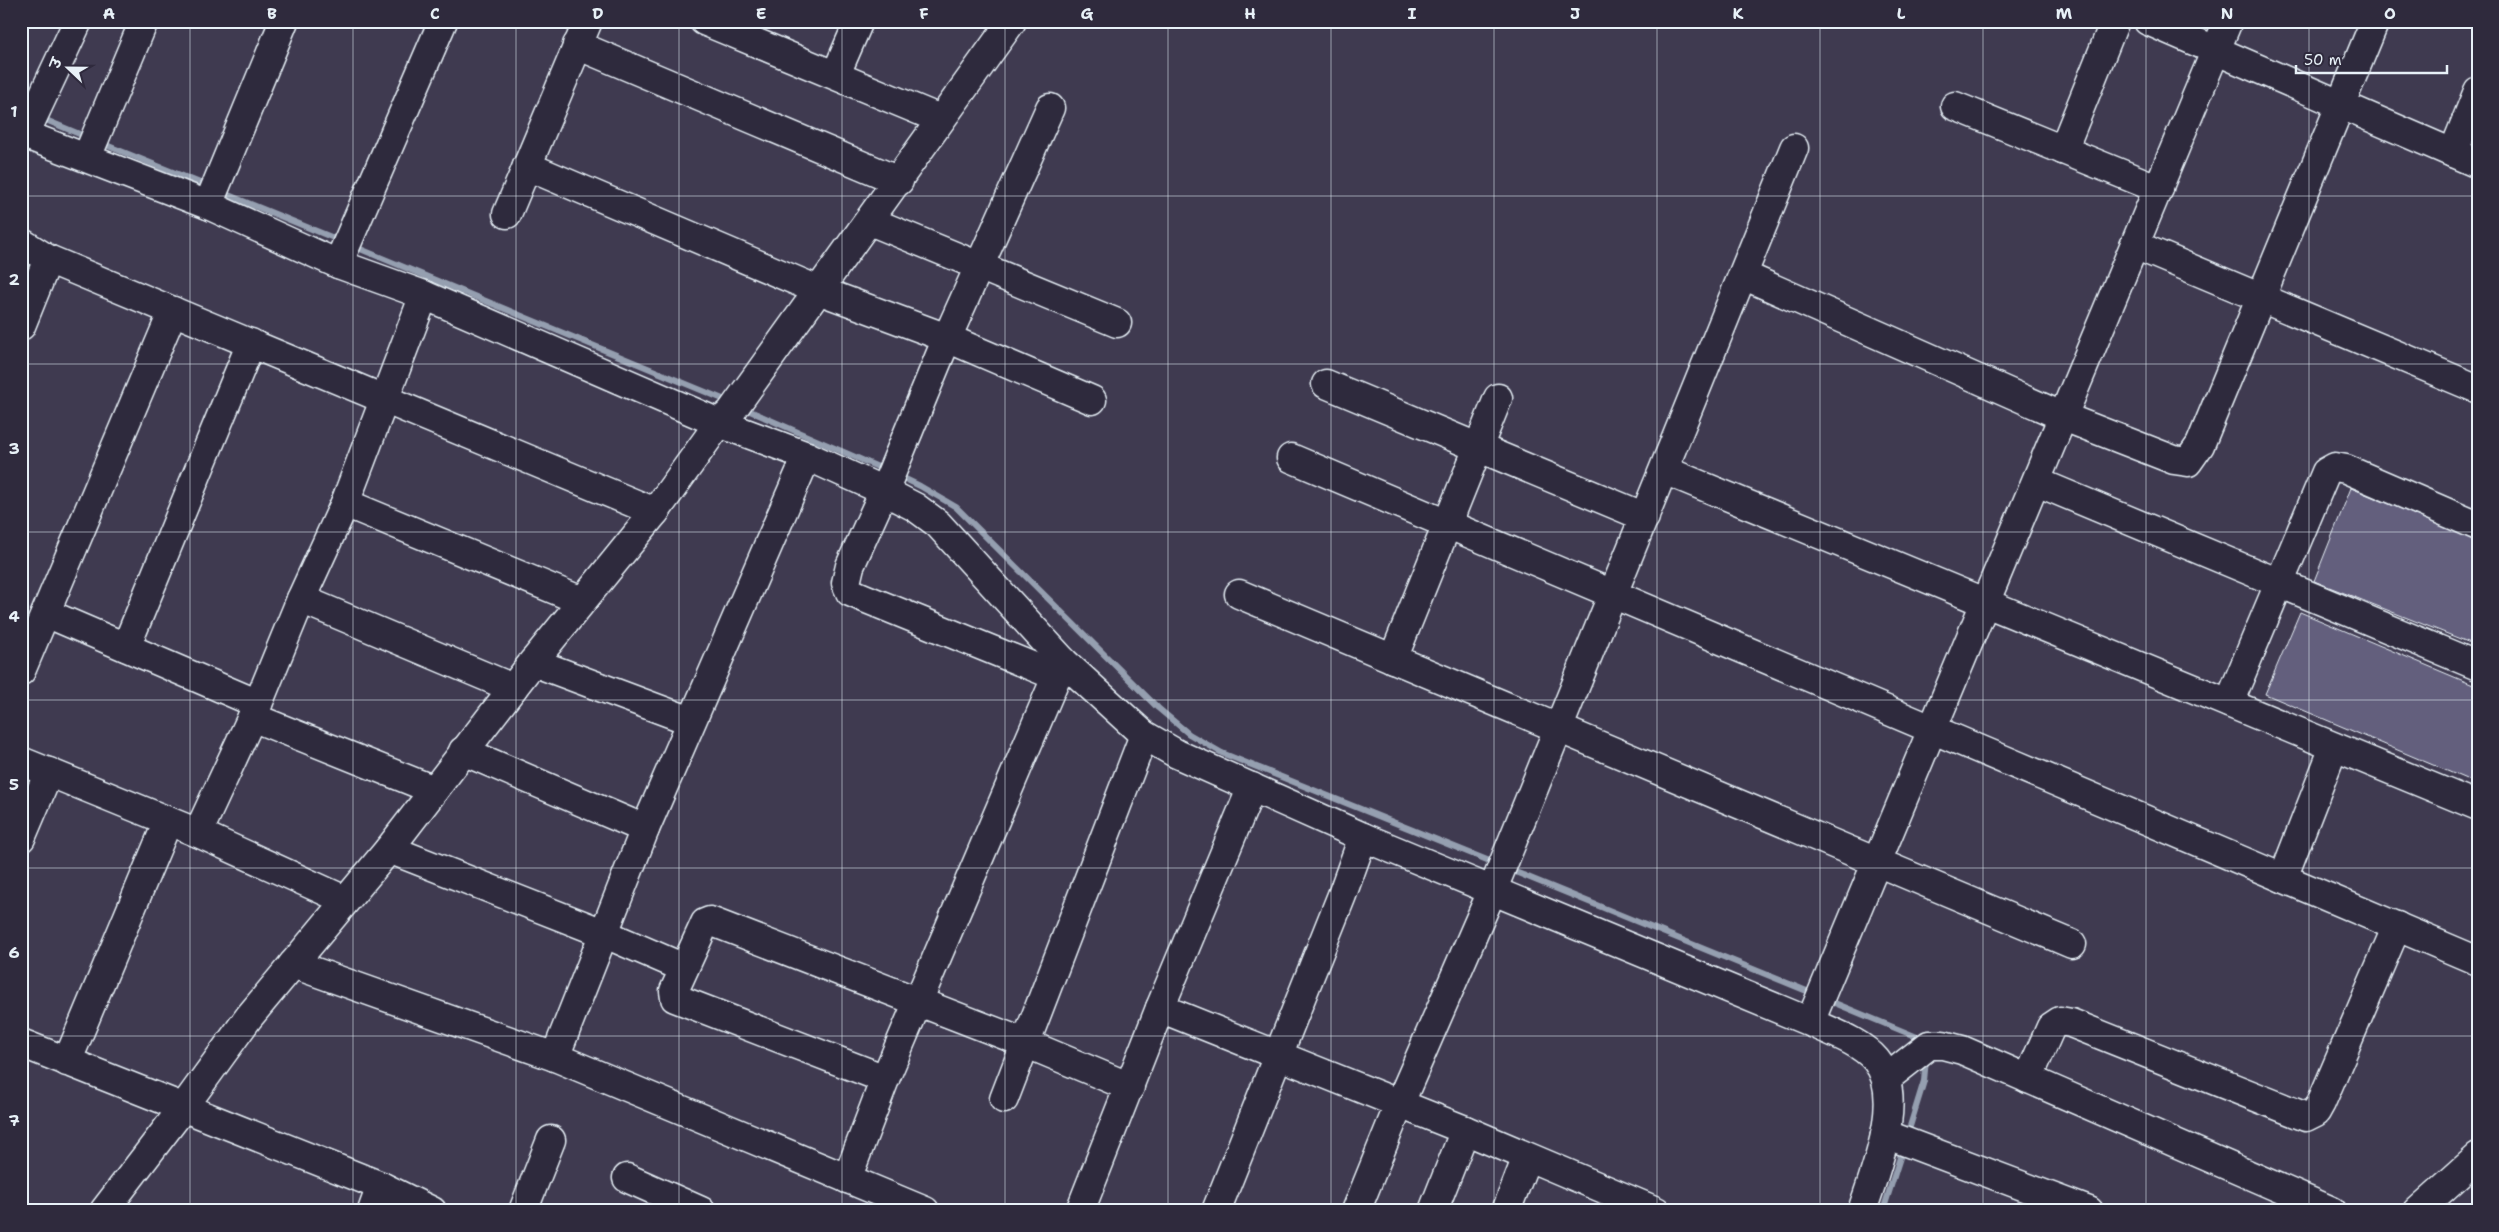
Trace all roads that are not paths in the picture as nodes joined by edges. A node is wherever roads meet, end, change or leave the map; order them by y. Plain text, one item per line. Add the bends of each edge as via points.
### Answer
1 (78, 21) edge
2 (144, 21) edge
3 (284, 21) edge
4 (443, 21) edge
5 (704, 21) edge
6 (859, 21) edge
7 (1012, 21) edge
8 (2115, 21) edge
9 (2148, 21) edge
10 (2228, 21) edge
11 (2375, 21) edge
12 (583, 33) edge
13 (2216, 50) junction
14 (836, 74) junction
15 (2478, 91) edge
16 (1955, 106) dead end
17 (2340, 106) junction
18 (1050, 108) dead end
19 (940, 119) junction
20 (23, 134) edge
21 (1794, 148) dead end
22 (2063, 150) junction
23 (2453, 153) junction
24 (87, 157) junction
25 (2478, 164) edge
26 (527, 166) junction
27 (900, 181) junction
28 (2159, 189) junction
29 (208, 205) junction
30 (507, 214) dead end
31 (870, 221) junction
32 (21, 242) edge
33 (2136, 245) junction
34 (48, 259) junction
35 (338, 264) junction
36 (979, 267) junction
37 (1743, 276) junction
38 (818, 290) junction
39 (424, 295) junction
40 (2261, 297) junction
41 (173, 311) junction
42 (1117, 323) dead end
43 (21, 326) edge
44 (947, 338) junction
45 (250, 343) junction
46 (1326, 384) dead end
47 (2478, 389) edge
48 (1498, 398) dead end
49 (383, 400) junction
50 (1092, 400) dead end
51 (731, 410) junction
52 (2064, 417) junction
53 (1479, 448) junction
54 (807, 456) junction
55 (1291, 458) dead end
56 (1664, 470) junction
57 (2037, 482) junction
58 (884, 491) junction
59 (344, 503) junction
60 (654, 512) junction
61 (1645, 517) junction
62 (1449, 525) junction
63 (2478, 526) edge
64 (2279, 583) junction
65 (1239, 594) dead end
66 (1613, 596) junction
67 (301, 600) junction
68 (582, 601) junction
69 (1987, 602) junction
70 (46, 613) junction
71 (126, 647) junction
72 (1393, 659) junction
73 (533, 662) junction
74 (2478, 666) edge
75 (1060, 669) junction
76 (21, 671) edge
77 (513, 688) junction
78 (2229, 703) junction
79 (255, 710) junction
80 (691, 721) junction
81 (1559, 728) junction
82 (1934, 729) junction
83 (1144, 735) junction
84 (2334, 746) junction
85 (464, 751) junction
86 (21, 761) edge
87 (49, 772) junction
88 (1252, 787) junction
89 (434, 790) junction
90 (2478, 806) edge
91 (168, 821) junction
92 (645, 829) junction
93 (198, 833) junction
94 (1363, 837) junction
95 (21, 838) edge
96 (389, 849) junction
97 (1878, 861) junction
98 (2283, 878) junction
99 (1493, 889) junction
100 (345, 900) junction
101 (2397, 926) junction
102 (603, 934) junction
103 (2072, 944) dead end
104 (2478, 961) edge
105 (293, 964) junction
106 (684, 968) junction
107 (919, 1003) junction
108 (1160, 1008) junction
109 (1810, 1022) junction
110 (21, 1043) edge
111 (1025, 1043) junction
112 (1277, 1055) junction
113 (555, 1057) junction
114 (67, 1062) junction
115 (1887, 1078) junction
116 (885, 1079) junction
117 (2028, 1079) junction
118 (1130, 1087) junction
119 (1004, 1099) dead end
120 (1399, 1105) junction
121 (184, 1108) junction
122 (1465, 1130) junction
123 (1885, 1134) junction
124 (551, 1140) dead end
125 (1527, 1157) junction
126 (2478, 1158) edge
127 (627, 1178) dead end
128 (847, 1179) junction
129 (377, 1199) edge
130 (104, 1211) edge
131 (432, 1211) edge
132 (522, 1211) edge
133 (701, 1211) edge
134 (925, 1211) edge
135 (1080, 1211) edge
136 (1216, 1211) edge
137 (1356, 1211) edge
138 (1433, 1211) edge
139 (1506, 1211) edge
140 (1656, 1211) edge
141 (1862, 1211) edge
142 (2089, 1211) edge
143 (2332, 1211) edge
144 (2418, 1211) edge

1 - 20 street
2 - 24 street
3 - 29 street
4 - 35 street
5 - 14 street
6 - 14 street
7 - 19 street
8 - 22 street
9 - 13 street
10 - 13 street
11 - 17 street
12 - 26 street
12 - 27 street
13 - 17 street
13 - 28 street
14 - 19 street
15 - 23 street
16 - 22 street
17 - 23 street
17 - 40 street
18 - 36 street
19 - 27 street
20 - 24 street
21 - 37 street
22 - 28 street
23 - 25 street
24 - 29 street
26 - 30 street
26 - 38 street
27 - 31 street
28 - 33 street
29 - 35 street
31 - 36 street
31 - 38 street
32 - 34 street
33 - 40 street
33 - 52 street
34 - 41 street
34 - 43 street
35 - 39 street
36 - 42 street
36 - 44 street
37 - 52 street
37 - 56 street
38 - 44 street
38 - 51 street
39 - 49 street
39 - 51 street
40 - 47 street
40 - 52 street via 2200,445 2188,462 2174,460
41 - 45 street
41 - 70 street
44 - 50 street
44 - 58 street
45 - 49 street
45 - 71 street
46 - 53 street
48 - 53 street
49 - 59 street
49 - 60 street
51 - 54 street
51 - 60 street
52 - 57 street
53 - 61 street
53 - 62 street
54 - 58 street
54 - 80 street
55 - 62 street
56 - 61 street
56 - 69 street
57 - 64 street
57 - 69 street
58 - 75 street via 915,507 938,524
58 - 75 street via 847,575 850,592
59 - 67 street
59 - 68 street
60 - 68 street
61 - 66 street
62 - 66 street
62 - 72 street
63 - 64 street via 2335,467 2326,472
64 - 74 street
64 - 78 street
65 - 72 street
66 - 81 street
66 - 82 street
67 - 77 street
67 - 79 street
68 - 73 street
69 - 78 street
69 - 82 street
70 - 71 street
70 - 76 street
71 - 79 street
72 - 81 street
73 - 77 street
73 - 80 street
75 - 83 street
75 - 107 street
77 - 85 street
78 - 84 street
79 - 89 street
79 - 93 street
80 - 92 street
81 - 97 street
81 - 99 street
82 - 97 street
82 - 98 street
83 - 88 street via 1177,754
83 - 111 street
84 - 90 street
84 - 98 street
85 - 89 street
85 - 92 street
86 - 87 street
87 - 91 street
87 - 95 street
88 - 94 street
88 - 108 street
89 - 96 street
91 - 93 street
91 - 114 street
92 - 102 street
93 - 100 street
94 - 99 street
94 - 112 street
96 - 100 street
96 - 102 street
97 - 103 street
97 - 109 street
98 - 101 street
99 - 109 street
99 - 120 street
100 - 105 street
101 - 104 street
101 - 117 street via 2321,1103 2316,1112 2306,1117 2060,1021 2051,1027
102 - 106 street
102 - 113 street
105 - 113 street
105 - 121 street via 249,1017
106 - 107 street via 703,926 710,921
106 - 116 street via 674,991 678,1000
107 - 111 street
107 - 116 street
108 - 112 street
108 - 118 street
109 - 115 street via 1864,1049 1876,1060
110 - 114 street
111 - 118 street
111 - 119 street
112 - 120 street
112 - 136 street
113 - 128 street
114 - 121 street
115 - 117 street via 1929,1045 1943,1045
115 - 123 street via 1889,1105
116 - 128 street
117 - 143 street
118 - 135 street
120 - 122 street
120 - 137 street
121 - 129 street
121 - 130 street
122 - 125 street
122 - 138 street
123 - 141 street
123 - 142 street
124 - 132 street
125 - 139 street
125 - 140 street
126 - 144 street
127 - 133 street
128 - 134 street
129 - 131 street

